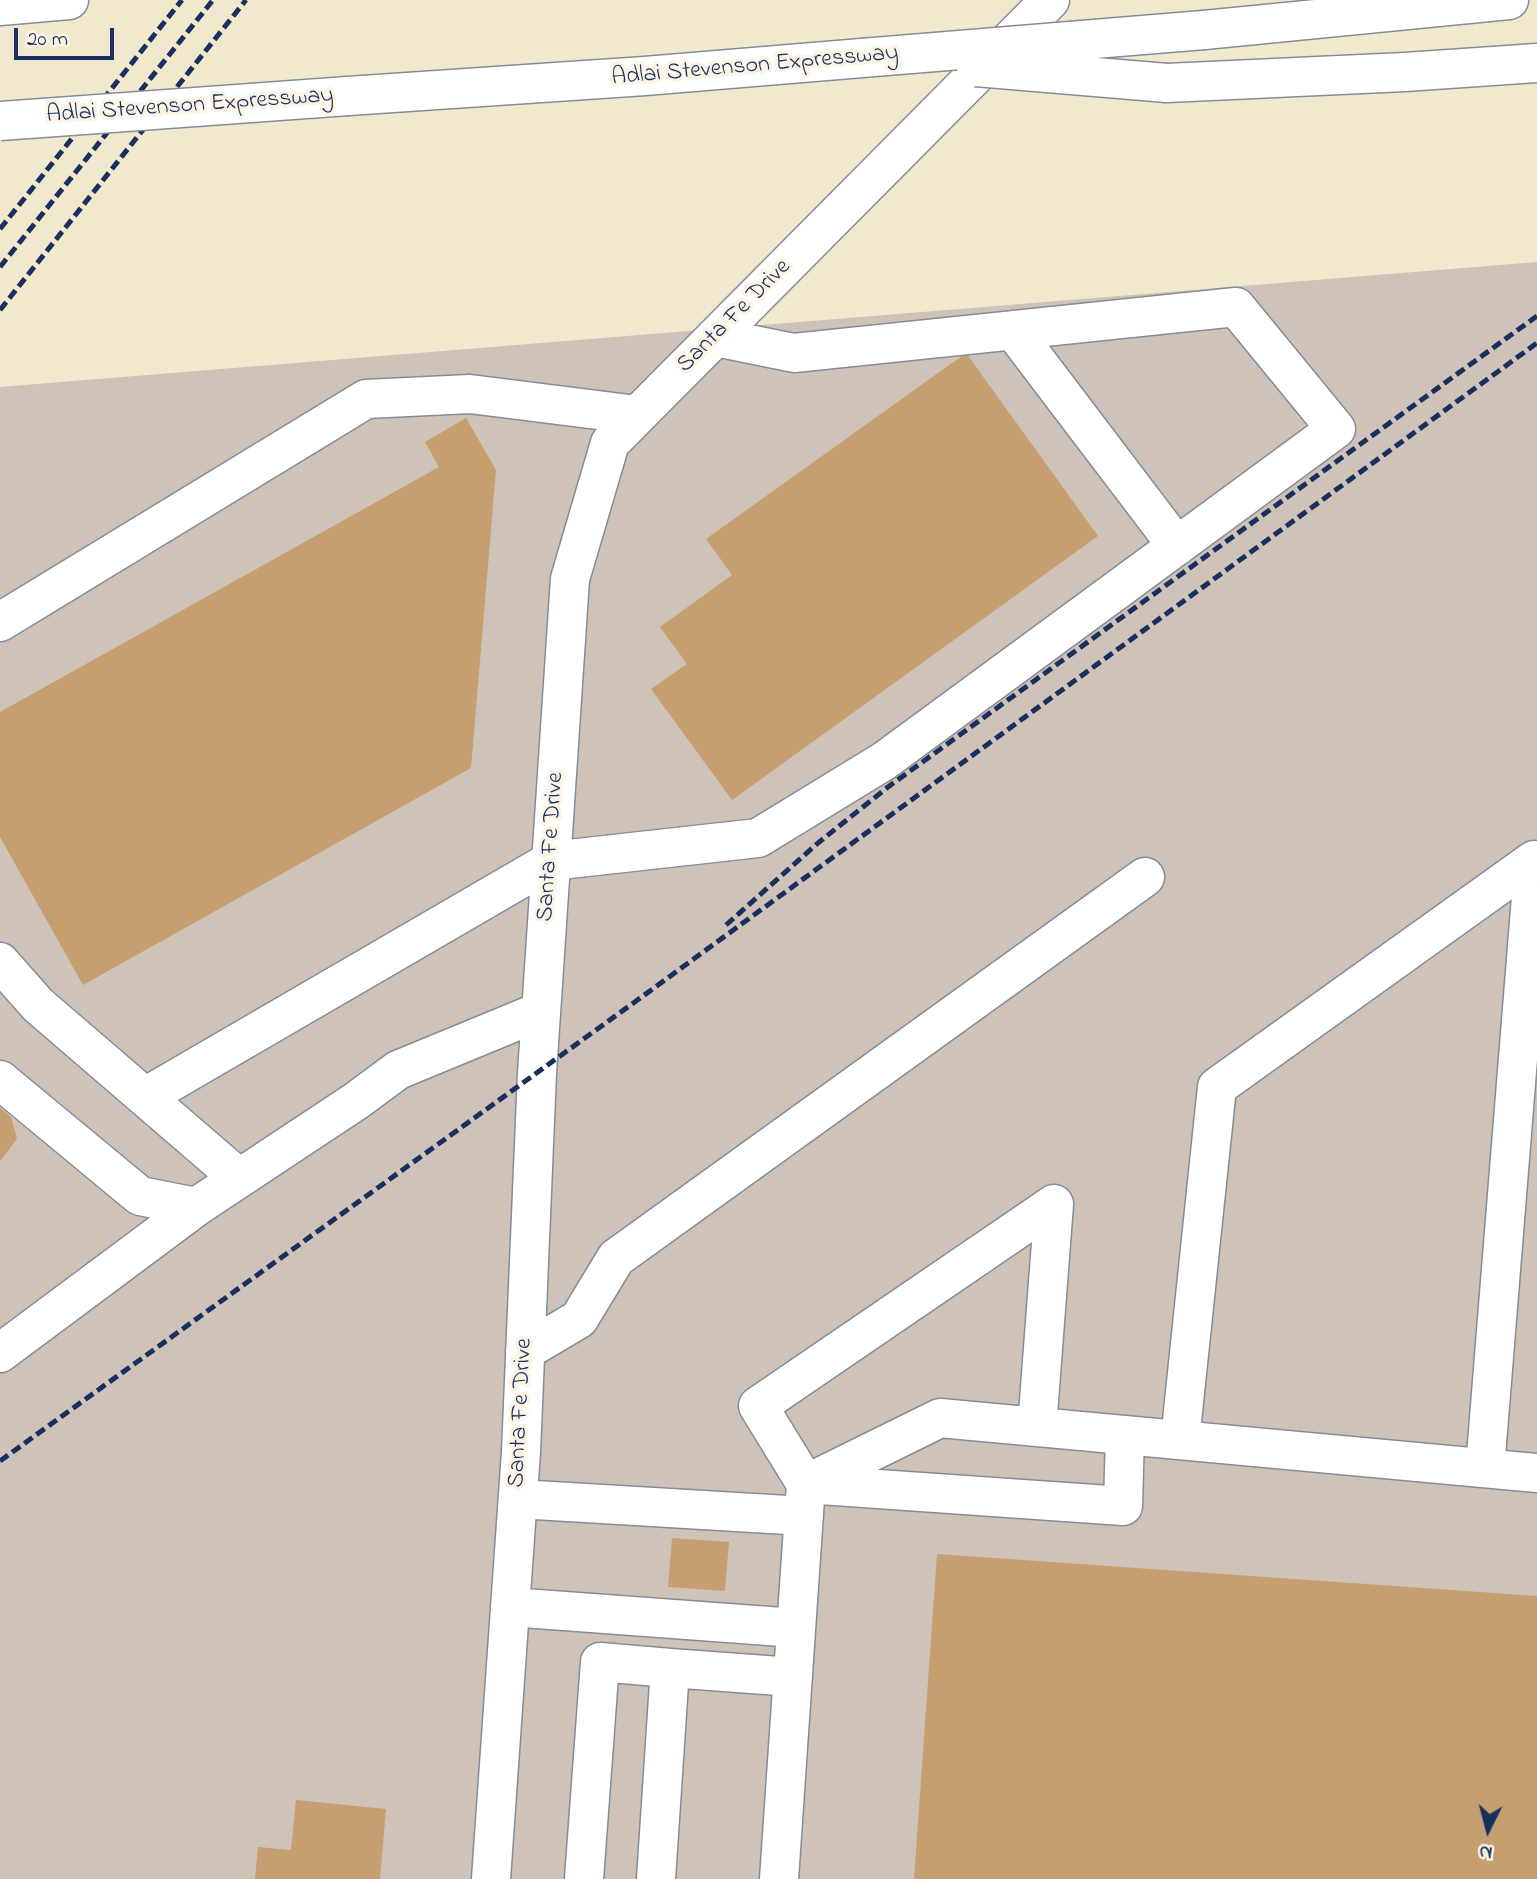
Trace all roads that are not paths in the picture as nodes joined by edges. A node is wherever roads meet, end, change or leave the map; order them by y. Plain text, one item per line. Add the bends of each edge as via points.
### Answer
1 (69, 0) edge
2 (1050, 0) edge
3 (1509, 0) edge
4 (57, 1) edge
5 (0, 6) edge
6 (862, 58) junction
7 (1537, 63) edge
8 (0, 121) edge
9 (1013, 330) junction
10 (715, 337) junction
11 (638, 415) junction
12 (1177, 546) junction
13 (0, 622) edge
14 (551, 861) junction
15 (1145, 877) dead end
16 (0, 962) edge
17 (541, 1011) junction
18 (0, 1080) edge
19 (145, 1097) junction
20 (239, 1178) junction
21 (196, 1207) junction
22 (525, 1351) junction
23 (0, 1353) edge
24 (1037, 1427) junction
25 (1125, 1435) junction
26 (1180, 1440) junction
27 (1485, 1468) junction
28 (1537, 1473) edge
29 (518, 1499) junction
30 (805, 1500) junction
31 (510, 1606) junction
32 (796, 1628) junction
33 (670, 1668) junction
34 (793, 1677) junction
35 (491, 1879) edge
36 (584, 1879) edge
37 (656, 1879) edge
38 (779, 1879) edge

1 - 4 main road
2 - 10 main road, Santa Fe Drive
3 - 6 main road, Adlai Stevenson Expressway, bridge
4 - 5 main road
6 - 7 main road, bridge via 1167,83
6 - 8 main road, Adlai Stevenson Expressway, bridge
9 - 10 main road via 794,353
9 - 12 main road
9 - 12 main road via 1236,307 1336,429
10 - 11 main road, Santa Fe Drive
11 - 13 main road via 470,394 366,399
11 - 14 main road, Santa Fe Drive via 610,443 570,579
12 - 14 main road via 884,761 758,838
14 - 17 main road, Santa Fe Drive
14 - 19 main road
15 - 22 main road via 616,1258 579,1319
16 - 19 main road via 38,1005
17 - 20 main road via 398,1070
17 - 22 main road, Santa Fe Drive
18 - 21 main road via 140,1196
19 - 20 main road
20 - 21 main road
21 - 23 main road
22 - 29 main road, Santa Fe Drive
24 - 25 main road
24 - 30 main road via 940,1418
24 - 30 main road via 1054,1205 758,1406
25 - 26 main road
25 - 30 main road via 1123,1506
26 - 27 main road
26 - 27 main road via 1217,1087 1534,860
27 - 28 main road
29 - 30 main road
29 - 31 main road, Santa Fe Drive
30 - 32 main road
31 - 32 main road
31 - 35 main road, Santa Fe Drive
32 - 34 main road
33 - 34 main road
33 - 36 main road via 600,1662
33 - 37 main road
34 - 38 main road

